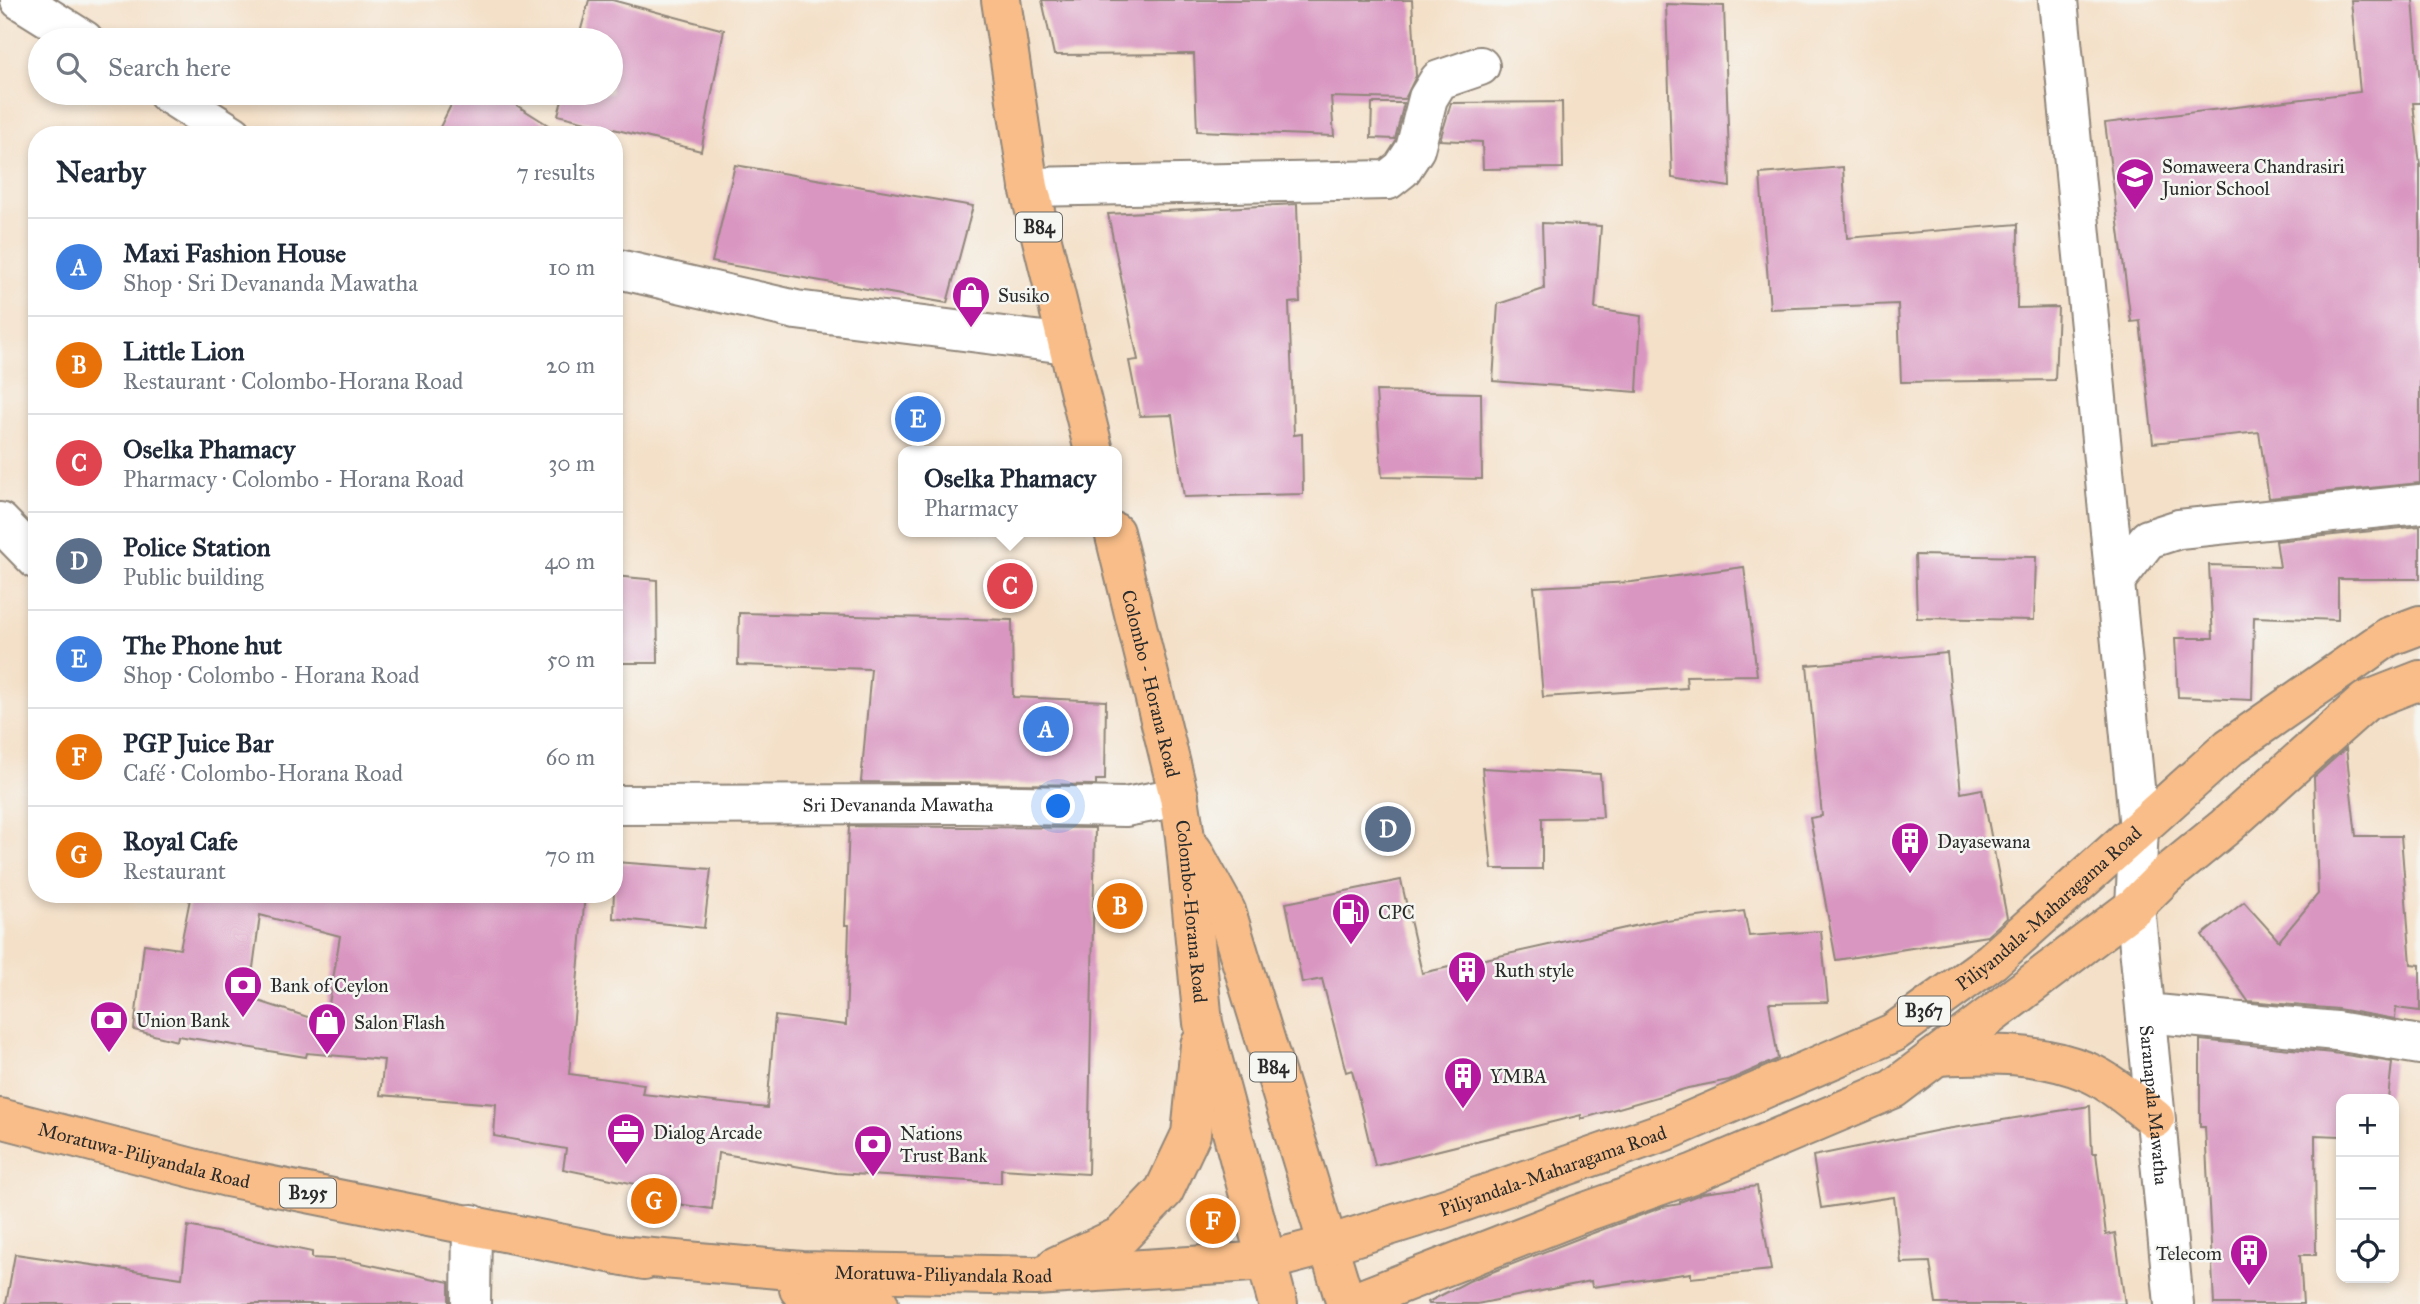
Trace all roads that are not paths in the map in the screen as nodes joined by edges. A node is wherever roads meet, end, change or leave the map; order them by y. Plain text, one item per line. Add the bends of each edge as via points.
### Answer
1 (20, 0) edge
2 (1001, 0) edge
3 (2058, 0) edge
4 (65, 28) edge
5 (1480, 66) dead end
6 (186, 105) edge
7 (219, 126) edge
8 (1029, 187) junction
9 (623, 270) edge
10 (1067, 344) junction
11 (1093, 446) edge
12 (2420, 504) edge
13 (0, 522) edge
14 (1115, 537) edge
15 (28, 551) edge
16 (2115, 580) junction
17 (2420, 625) edge
18 (2420, 680) edge
19 (1180, 797) junction
20 (623, 805) edge
21 (2139, 828) junction
22 (1185, 836) junction
23 (2135, 906) junction
24 (2146, 1013) junction
25 (1203, 1023) junction
26 (2420, 1045) edge
27 (1938, 1056) junction
28 (0, 1118) edge
29 (2155, 1119) junction
30 (472, 1224) junction
31 (1328, 1245) junction
32 (618, 1255) junction
33 (1267, 1261) junction
34 (1035, 1276) junction
35 (471, 1304) edge
36 (879, 1304) edge
37 (1278, 1304) edge
38 (1348, 1304) edge
39 (2174, 1304) edge

1 - 4 street
2 - 8 main road, B84
3 - 16 street, Saranapala Mawatha
5 - 8 street via 1439,80 1428,97 1415,149 1388,180
6 - 7 street
8 - 10 main road, B84
9 - 10 street via 796,310
10 - 11 main road, B84
12 - 16 street via 2179,529 2148,539
13 - 15 street
14 - 19 main road, Colombo - Horana Road / B84
16 - 21 street, Saranapala Mawatha
17 - 21 main road, Piliyandala-Maharagama Road / B367 via 2388,637 2230,747
18 - 23 main road, B367 via 2366,701
19 - 20 street, Sri Devananda Mawatha via 1125,807
19 - 22 main road, Colombo - Horana Road / B84
21 - 23 street, Saranapala Mawatha
21 - 31 main road, Piliyandala-Maharagama Road / B367 via 1992,961 1893,1033 1669,1129
22 - 25 main road, Colombo-Horana Road / B84
22 - 31 main road, Colombo-Horana Road / B84 via 1226,911
23 - 24 street, Saranapala Mawatha
23 - 27 main road, B367
24 - 26 street via 2336,1031
24 - 29 street, Saranapala Mawatha
25 - 33 main road, Colombo-Horana Road / B84
25 - 34 main road via 1191,1134 1164,1191 1121,1236
27 - 29 main road via 1991,1053 2042,1058 2090,1073
27 - 38 main road, B367 via 1893,1089 1717,1164
28 - 30 main road, Moratuwa-Piliyandala Road / B295 via 226,1177
29 - 39 street, Saranapala Mawatha
30 - 32 main road, Moratuwa-Piliyandala Road / B295
30 - 35 street
31 - 33 main road, Piliyandala-Maharagama Road
31 - 38 main road, Colombo-Horana Road / B84
32 - 34 main road, Moratuwa-Piliyandala Road / B295 via 802,1271
32 - 36 main road, Moratuwa-Piliyandala Road / B295
33 - 34 main road, Moratuwa-Piliyandala Road / B295
33 - 37 main road, Colombo-Horana Road / B84

